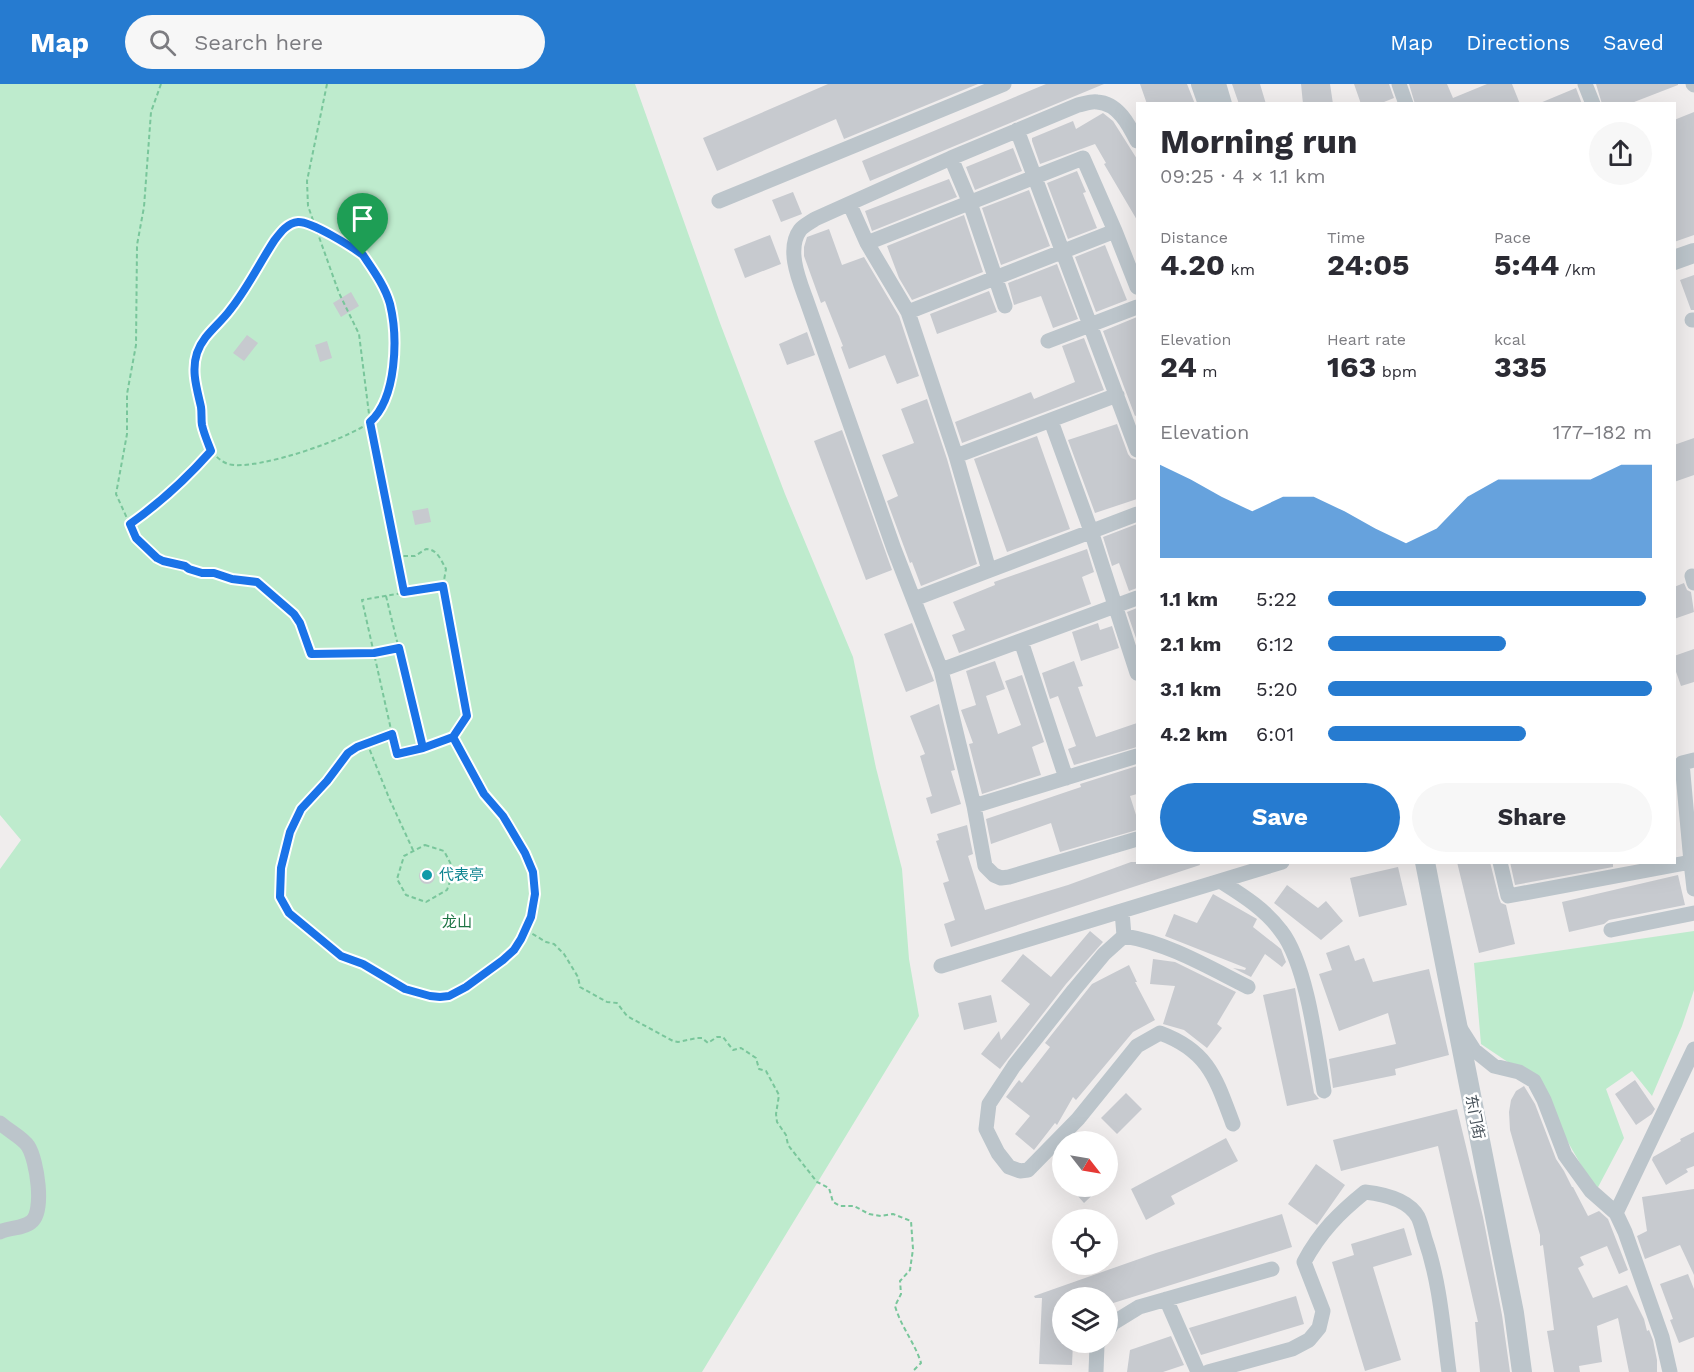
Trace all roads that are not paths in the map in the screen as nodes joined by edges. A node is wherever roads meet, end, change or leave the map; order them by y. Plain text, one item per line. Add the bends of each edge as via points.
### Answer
1 (1004, 84) edge
2 (1201, 84) edge
3 (1216, 84) edge
4 (1399, 84) edge
5 (1586, 84) edge
6 (1207, 102) edge
7 (1221, 102) edge
8 (1405, 102) edge
9 (1592, 102) edge
10 (1017, 130) junction
11 (1136, 139) edge
12 (951, 158) junction
13 (1034, 177) junction
14 (719, 201) dead end
15 (970, 203) junction
16 (850, 204) junction
17 (1115, 231) junction
18 (867, 243) junction
19 (1062, 252) junction
20 (1694, 253) edge
21 (1676, 259) edge
22 (995, 278) junction
23 (1136, 284) edge
24 (1005, 306) dead end
25 (1136, 307) edge
26 (908, 312) junction
27 (1091, 325) junction
28 (1048, 341) dead end
29 (1117, 396) junction
30 (1051, 421) junction
31 (1136, 447) edge
32 (956, 456) junction
33 (1136, 514) edge
34 (1090, 531) junction
35 (989, 570) junction
36 (1136, 598) edge
37 (914, 599) junction
38 (1116, 607) junction
39 (1021, 641) junction
40 (940, 670) junction
41 (1136, 670) edge
42 (1136, 756) edge
43 (1683, 760) edge
44 (1066, 778) junction
45 (974, 806) junction
46 (1680, 806) edge
47 (1136, 839) edge
48 (1691, 862) junction
49 (1275, 864) edge
50 (1425, 864) edge
51 (1437, 864) edge
52 (1500, 864) edge
53 (1220, 881) junction
54 (1694, 889) edge
55 (1122, 911) junction
56 (1694, 913) edge
57 (1611, 930) dead end
58 (1124, 936) junction
59 (941, 966) dead end
60 (1248, 987) dead end
61 (1458, 1026) junction
62 (1473, 1048) junction
63 (1694, 1049) edge
64 (1324, 1091) dead end
65 (0, 1123) edge
66 (1233, 1124) dead end
67 (1616, 1213) junction
68 (0, 1232) edge
69 (1272, 1269) dead end
70 (1166, 1299) junction
71 (1118, 1320) edge
72 (1097, 1353) edge
73 (1096, 1372) edge
74 (1197, 1372) edge
75 (1208, 1372) edge
76 (1449, 1372) edge
77 (1522, 1372) edge
78 (1535, 1372) edge
79 (1670, 1372) edge

1 - 14 street
2 - 6 street
3 - 7 street
4 - 8 street
5 - 9 street
10 - 11 street via 1078,105 1098,102 1114,108
10 - 12 street
10 - 13 street
12 - 15 street
12 - 16 street
13 - 15 street
13 - 17 street via 1083,158
13 - 19 street
15 - 18 street
15 - 22 street
16 - 18 street
16 - 37 street via 800,230 794,244 796,268
17 - 19 street
17 - 23 street
18 - 26 street
19 - 22 street
19 - 27 street
20 - 21 street
22 - 24 street
22 - 26 street
25 - 27 street
26 - 32 street
27 - 28 street
27 - 29 street
29 - 30 street
29 - 31 street
30 - 32 street
30 - 34 street
32 - 35 street
33 - 34 street
34 - 35 street
34 - 38 street
35 - 37 street
36 - 38 street
37 - 40 street
38 - 39 street
38 - 41 street
39 - 40 street
39 - 44 street
40 - 45 street
42 - 44 street
43 - 46 street
44 - 45 street
45 - 47 street via 985,866 1001,878
46 - 48 street
48 - 52 street via 1508,896
48 - 54 street
49 - 53 street
50 - 61 street, 东门街
51 - 62 street, 东门街
53 - 55 street
53 - 64 street via 1254,903 1282,932 1299,966
55 - 58 street
55 - 59 street
56 - 57 street
58 - 60 street via 1146,939
58 - 66 street via 1074,990 989,1104 986,1129 998,1154 1009,1167 1028,1170 1078,1119 1137,1046 1160,1033 1180,1040 1203,1059 1216,1080
61 - 62 street
61 - 77 street, 东门街
62 - 67 street via 1494,1066 1519,1072 1534,1081 1565,1155 1591,1191
62 - 78 street, 东门街
63 - 67 street
65 - 68 street via 27,1144 33,1155 39,1195 36,1217 30,1224
67 - 79 street via 1659,1327
69 - 70 street
70 - 71 street via 1139,1306
70 - 74 street
72 - 73 street
75 - 76 street via 1292,1349 1309,1340 1319,1328 1323,1311 1304,1262 1317,1239 1365,1192 1402,1202 1417,1216 1439,1295

